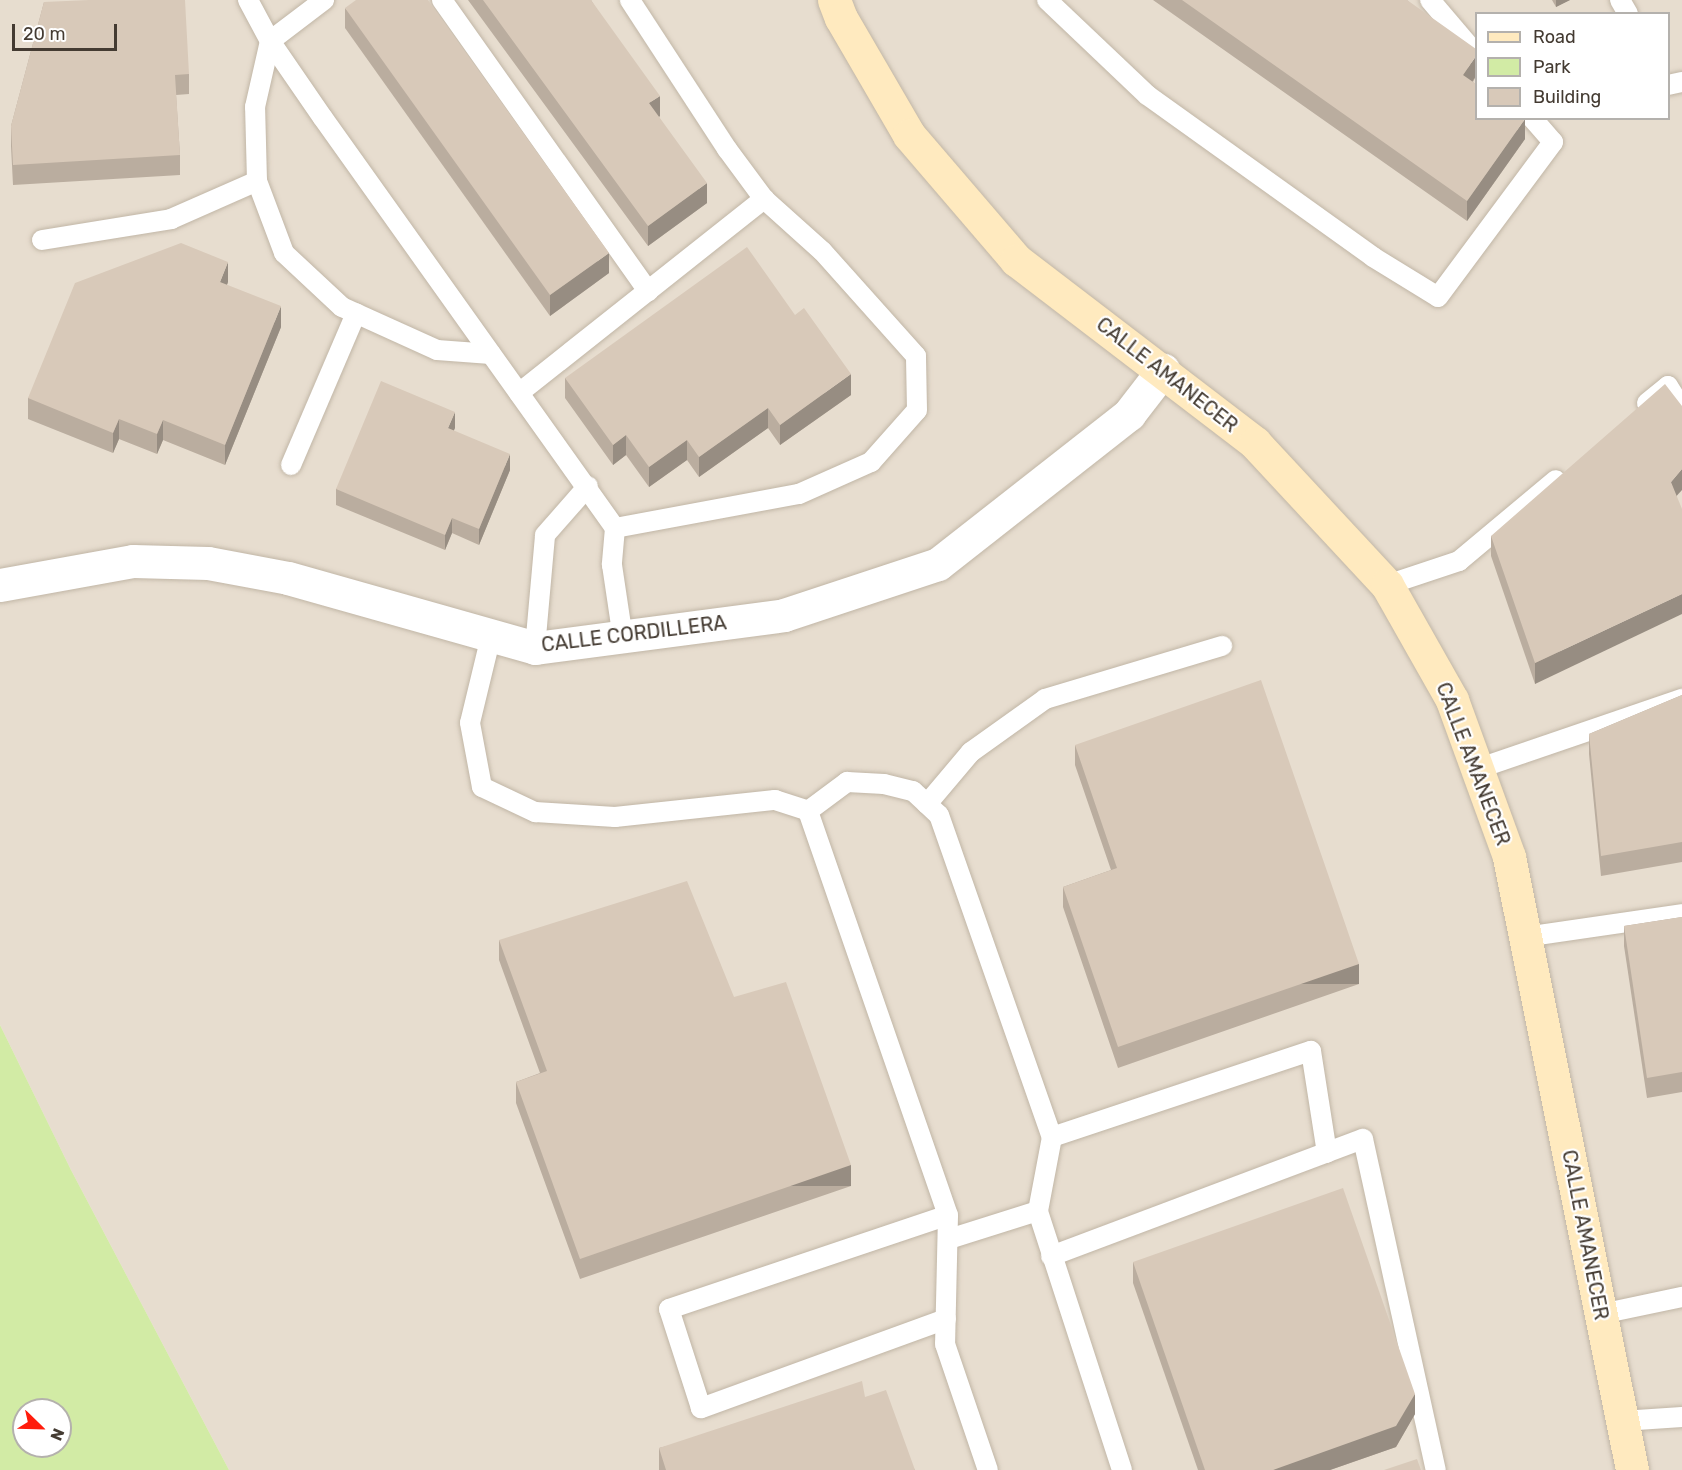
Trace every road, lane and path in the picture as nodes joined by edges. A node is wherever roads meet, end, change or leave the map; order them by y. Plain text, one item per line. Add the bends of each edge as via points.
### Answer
1 (248, 0) edge
2 (324, 0) edge
3 (442, 0) edge
4 (630, 0) edge
5 (834, 0) edge
6 (1047, 0) edge
7 (1430, 0) edge
8 (270, 41) junction
9 (1475, 53) edge
10 (1534, 120) edge
11 (257, 181) junction
12 (764, 199) junction
13 (42, 240) dead end
14 (648, 291) junction
15 (356, 313) junction
16 (491, 354) junction
17 (1163, 370) junction
18 (519, 393) junction
19 (1682, 408) edge
20 (1632, 416) edge
21 (291, 465) dead end
22 (1568, 470) edge
23 (588, 486) junction
24 (615, 528) junction
25 (0, 585) edge
26 (1388, 585) junction
27 (491, 636) junction
28 (623, 639) junction
29 (1222, 646) dead end
30 (535, 648) junction
31 (1682, 699) edge
32 (1477, 769) junction
33 (927, 804) junction
34 (808, 810) junction
35 (1682, 914) edge
36 (1525, 938) junction
37 (1052, 1137) junction
38 (1327, 1153) junction
39 (1038, 1211) junction
40 (948, 1215) junction
41 (949, 1239) junction
42 (1051, 1256) junction
43 (1682, 1298) edge
44 (1601, 1314) junction
45 (946, 1319) junction
46 (1682, 1417) edge
47 (1622, 1421) junction
48 (988, 1470) edge
49 (1122, 1470) edge
50 (1436, 1470) edge
51 (1632, 1470) edge

1 - 8 lane
2 - 8 lane
3 - 14 lane
4 - 12 lane
5 - 17 street, CALLE AMANECER via 909,135 1016,260
6 - 10 lane via 1147,95 1372,257 1438,297 1552,142
7 - 9 lane
8 - 11 lane via 255,107
8 - 16 lane
11 - 13 lane via 171,219
11 - 15 lane via 284,253 342,307
12 - 14 lane
12 - 24 lane via 822,251 916,356 917,410 871,462 799,494
14 - 18 lane
15 - 16 lane via 437,350
15 - 21 lane
16 - 18 lane
17 - 26 street, CALLE AMANECER via 1255,443
17 - 28 street, CALLE CORDILLERA via 1130,414 938,564 784,615
18 - 23 lane
19 - 20 lane via 1668,386
22 - 26 lane via 1459,561
23 - 24 lane
23 - 30 lane via 545,535
24 - 28 lane via 612,565
25 - 27 street, CALLE CORDILLERA via 134,561 208,563 288,578
26 - 32 street, CALLE AMANECER via 1452,699
27 - 30 street, CALLE CORDILLERA
27 - 34 lane via 470,723 482,787 535,812 615,817 776,800
28 - 30 street, CALLE CORDILLERA
29 - 33 lane via 1045,699 971,752
31 - 32 lane
32 - 36 street, CALLE AMANECER via 1509,857
33 - 34 lane via 913,791 848,782
33 - 37 lane via 939,815
34 - 40 lane
35 - 36 lane
36 - 44 street, CALLE AMANECER
37 - 38 lane via 1311,1051
37 - 39 lane
38 - 42 lane
38 - 50 lane via 1363,1139
39 - 41 lane
39 - 42 lane
40 - 41 lane
40 - 45 lane via 669,1309 701,1408
41 - 45 lane
42 - 49 lane
43 - 44 lane
44 - 47 street, CALLE AMANECER
45 - 48 lane via 945,1344
46 - 47 lane
47 - 51 street, CALLE AMANECER

